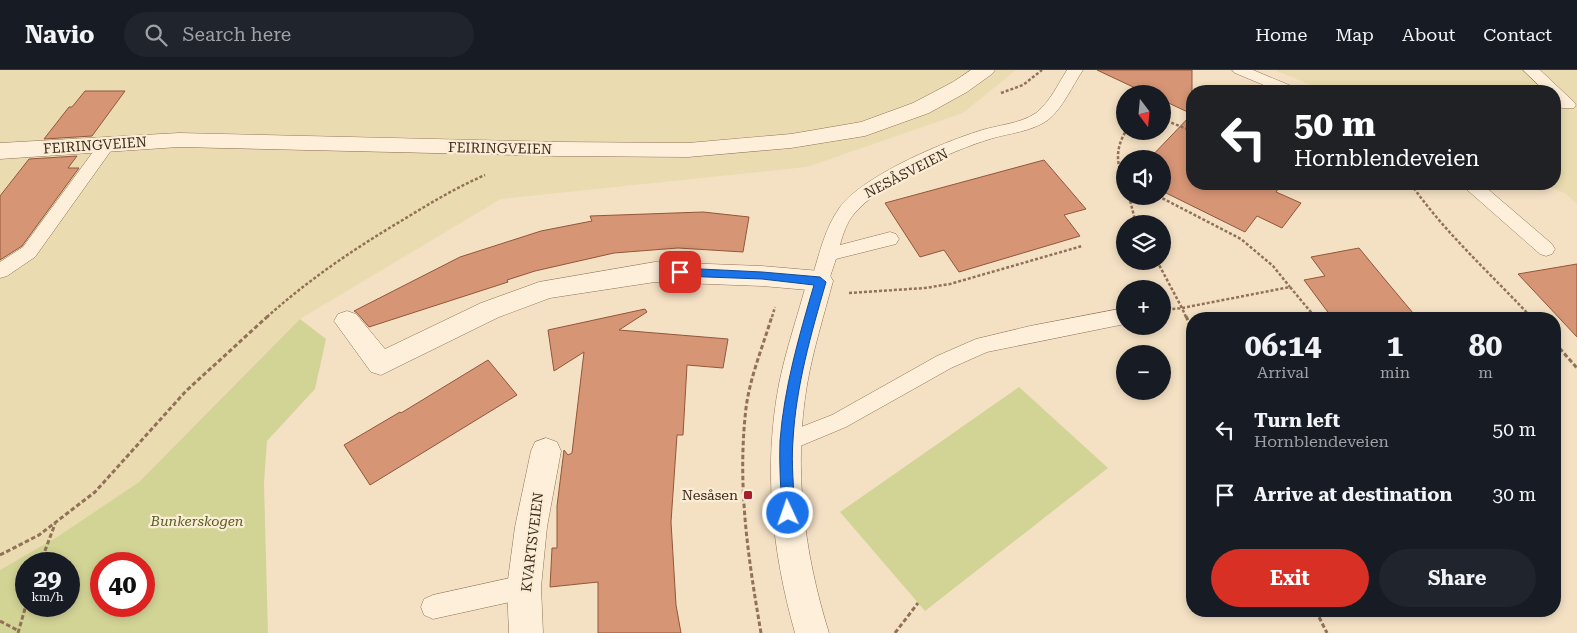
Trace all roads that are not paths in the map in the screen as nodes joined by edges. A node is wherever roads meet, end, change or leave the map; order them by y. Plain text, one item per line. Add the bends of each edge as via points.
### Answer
1 (984, 70) edge
2 (1075, 70) edge
3 (1240, 70) edge
4 (1531, 70) edge
5 (1276, 85) edge
6 (1547, 85) edge
7 (1561, 98) edge
8 (1568, 105) dead end
9 (107, 145) junction
10 (2, 153) edge
11 (1478, 190) edge
12 (890, 239) dead end
13 (1546, 249) dead end
14 (829, 254) junction
15 (0, 271) edge
16 (818, 288) junction
17 (1116, 318) edge
18 (347, 321) dead end
19 (786, 443) junction
20 (546, 451) dead end
21 (524, 587) junction
22 (433, 608) dead end
23 (526, 633) edge
24 (812, 633) edge

1 - 9 street, FEIRINGVEIEN via 921,108 865,129 791,141 688,150 179,140
2 - 14 lane, NESÅSVEIEN via 1042,116 960,145 858,198 840,221
3 - 5 lane
4 - 6 lane
7 - 8 lane
9 - 10 street, FEIRINGVEIEN
9 - 15 lane via 29,252
11 - 13 lane
12 - 14 lane
14 - 16 lane, NESÅSVEIEN
16 - 18 street via 762,276 656,279 548,289 490,310 381,364
16 - 19 street, NESÅSVEIEN via 793,384
17 - 19 lane via 983,345 944,362 839,421
19 - 24 street, NESÅSVEIEN via 792,547
20 - 21 street, KVARTSVEIEN via 531,527
21 - 22 lane
21 - 23 street, KVARTSVEIEN

